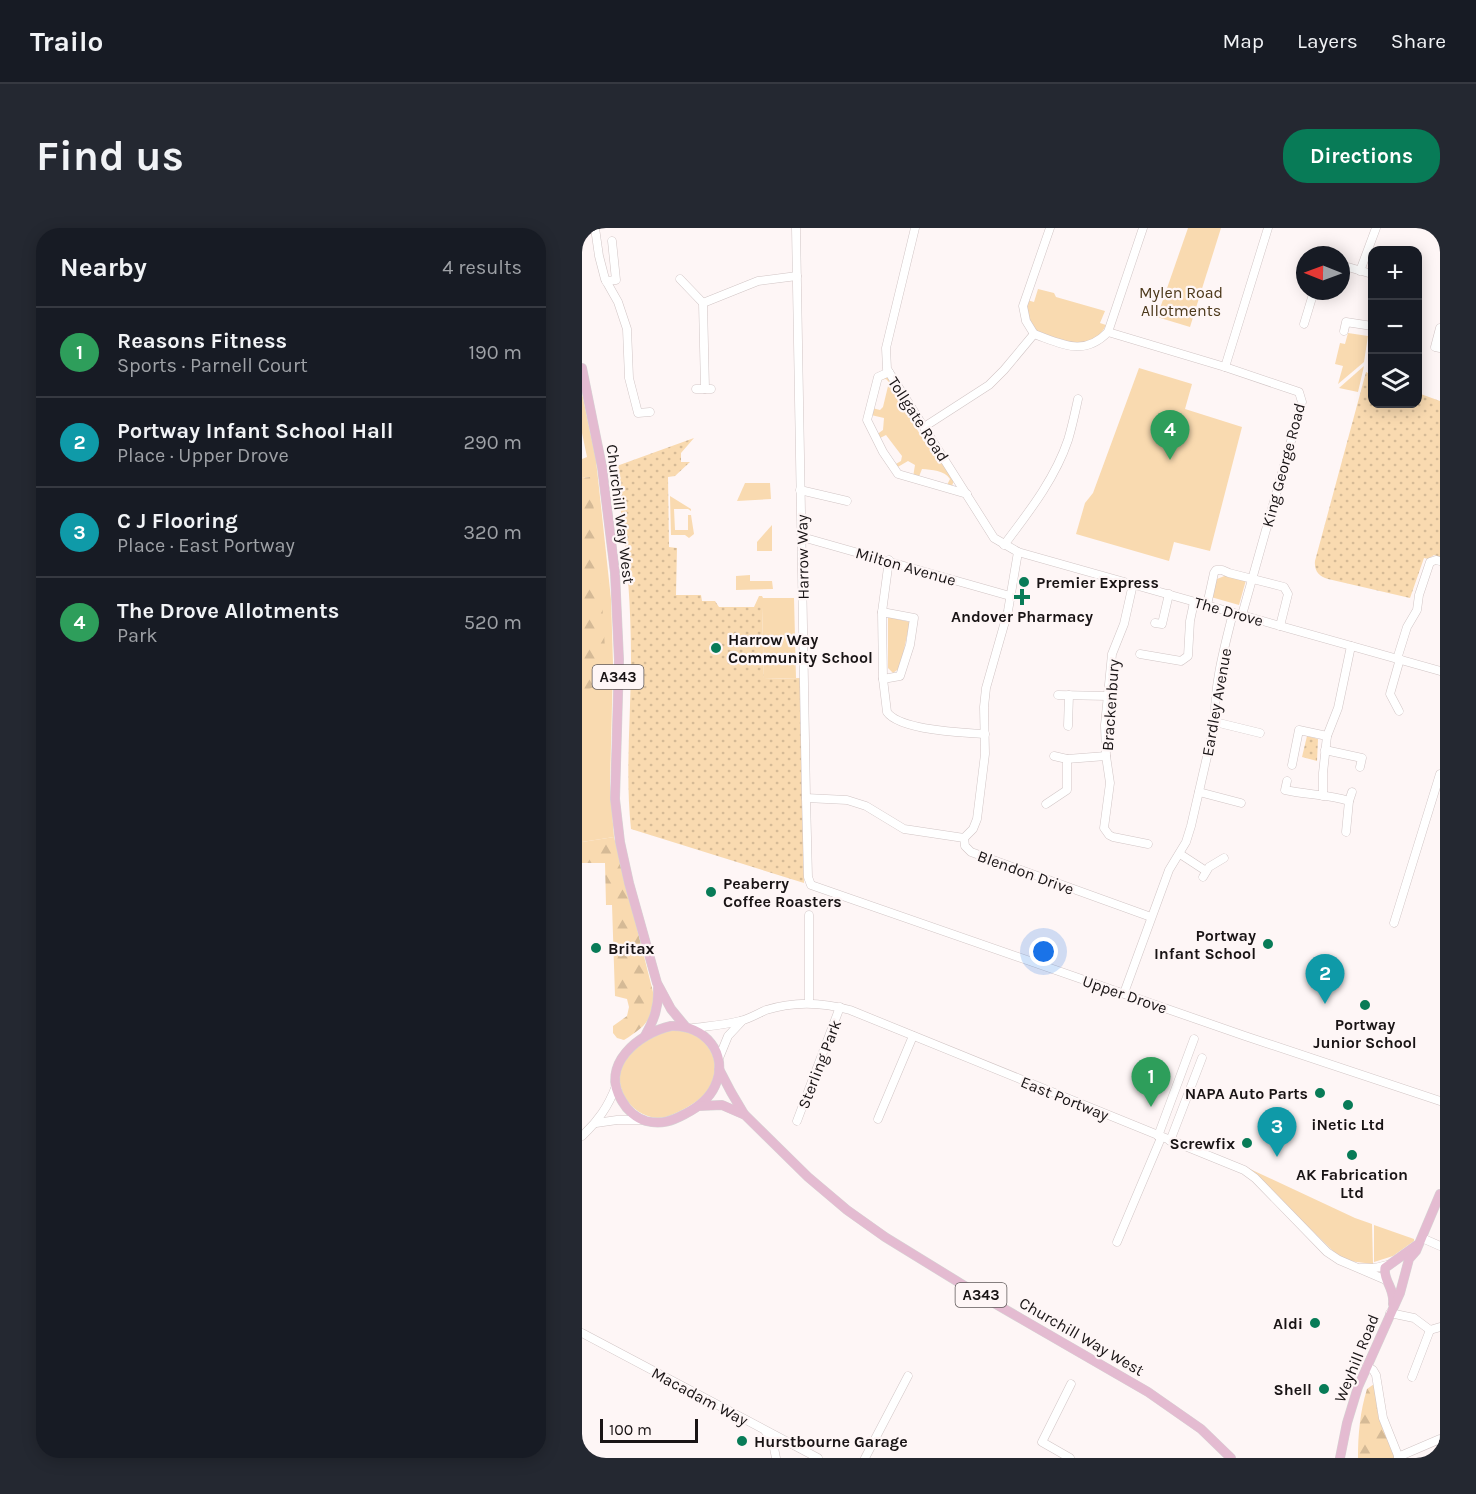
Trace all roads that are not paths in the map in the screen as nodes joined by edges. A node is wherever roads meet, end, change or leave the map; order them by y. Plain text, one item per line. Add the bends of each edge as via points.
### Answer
1 (594, 228) edge
2 (796, 228) edge
3 (915, 228) edge
4 (1050, 228) edge
5 (1143, 228) edge
6 (1268, 228) edge
7 (1376, 228) edge
8 (582, 230) edge
9 (612, 241) dead end
10 (1350, 267) edge
11 (1360, 270) junction
12 (1368, 273) edge
13 (797, 276) junction
14 (680, 279) dead end
15 (606, 281) junction
16 (1311, 300) edge
17 (703, 303) junction
18 (1304, 324) dead end
19 (1368, 325) edge
20 (1440, 328) edge
21 (1344, 331) dead end
22 (1108, 332) junction
23 (1034, 334) junction
24 (1434, 347) edge
25 (1225, 367) junction
26 (582, 368) edge
27 (889, 372) junction
28 (704, 389) dead end
29 (1078, 399) dead end
30 (650, 412) dead end
31 (924, 427) junction
32 (959, 482) junction
33 (800, 490) junction
34 (950, 490) junction
35 (967, 494) junction
36 (847, 501) dead end
37 (802, 537) junction
38 (1004, 545) junction
39 (1018, 552) junction
40 (889, 560) junction
41 (1440, 561) edge
42 (1252, 579) junction
43 (1133, 584) junction
44 (1169, 594) junction
45 (1010, 596) junction
46 (1194, 602) junction
47 (1207, 605) junction
48 (882, 612) junction
49 (1233, 613) junction
50 (1242, 615) junction
51 (1155, 623) dead end
52 (1280, 626) junction
53 (1351, 646) junction
54 (1140, 654) dead end
55 (1399, 659) junction
56 (1440, 671) edge
57 (883, 679) junction
58 (1058, 695) dead end
59 (1069, 695) junction
60 (1108, 696) junction
61 (1399, 711) dead end
62 (1215, 722) junction
63 (1068, 726) dead end
64 (1260, 733) dead end
65 (985, 734) junction
66 (1327, 736) junction
67 (1325, 750) junction
68 (1054, 756) dead end
69 (1106, 756) junction
70 (1067, 759) junction
71 (1363, 761) dead end
72 (1292, 765) dead end
73 (1440, 774) edge
74 (1286, 788) dead end
75 (1199, 792) junction
76 (1352, 792) dead end
77 (1323, 796) junction
78 (806, 798) junction
79 (1349, 801) junction
80 (1241, 802) dead end
81 (1046, 804) dead end
82 (1346, 831) dead end
83 (964, 838) junction
84 (1148, 844) dead end
85 (1180, 854) junction
86 (1224, 858) dead end
87 (811, 885) joint
88 (810, 915) dead end
89 (1151, 917) junction
90 (1394, 923) dead end
91 (657, 983) junction
92 (1124, 993) junction
93 (809, 1003) junction
94 (840, 1007) junction
95 (744, 1020) junction
96 (689, 1027) junction
97 (645, 1036) junction
98 (913, 1036) junction
99 (1194, 1039) dead end
100 (1202, 1058) dead end
101 (719, 1064) junction
102 (616, 1086) junction
103 (1440, 1101) edge
104 (699, 1106) junction
105 (745, 1115) junction
106 (878, 1119) dead end
107 (644, 1120) junction
108 (797, 1121) dead end
109 (596, 1123) junction
110 (582, 1136) edge
111 (1159, 1137) junction
112 (1170, 1141) junction
113 (1440, 1194) edge
114 (1421, 1241) junction
115 (1117, 1242) dead end
116 (1440, 1246) edge
117 (1390, 1263) junction
118 (1357, 1268) junction
119 (1405, 1276) junction
120 (1388, 1282) junction
121 (1392, 1309) junction
122 (1440, 1327) edge
123 (1430, 1329) junction
124 (582, 1333) edge
125 (1367, 1366) junction
126 (908, 1377) dead end
127 (1412, 1377) dead end
128 (1071, 1384) dead end
129 (765, 1431) junction
130 (1440, 1439) edge
131 (1398, 1457) edge
132 (776, 1458) edge
133 (818, 1458) edge
134 (865, 1458) edge
135 (1070, 1458) edge
136 (1230, 1458) edge
137 (1340, 1458) edge

1 - 8 street
1 - 15 street
2 - 13 street, Harrow Way
3 - 27 street, Tollgate Road via 886,348
4 - 23 street via 1023,306
5 - 22 street
6 - 25 street
7 - 11 street
9 - 15 street via 616,280
10 - 11 street
11 - 12 street
13 - 17 street via 758,280
13 - 33 street, Harrow Way
14 - 17 street
15 - 30 street via 627,328 634,414
16 - 18 street
17 - 28 street
19 - 21 street via 1347,317
20 - 24 street
22 - 23 street via 1082,347
22 - 25 street, King George Road
23 - 31 street via 989,385
25 - 42 street, King George Road via 1294,389 1302,399
26 - 91 main road, Churchill Way West / A343 via 604,478 615,573 619,660 615,799 620,842
27 - 31 street, Tollgate Road
27 - 34 street via 878,377 867,420 883,452 898,474
29 - 38 street via 1058,465
31 - 32 street, Tollgate Road
32 - 34 street
32 - 35 street, Tollgate Road
33 - 36 street
33 - 37 street, Harrow Way
34 - 35 street
35 - 38 street, Tollgate Road via 994,538
37 - 40 street, Milton Avenue
37 - 78 street, Harrow Way
38 - 39 street, Tollgate Road
39 - 43 street, The Drove
39 - 45 street
40 - 45 street, Milton Avenue
40 - 48 street
41 - 55 street via 1430,562
42 - 47 street via 1216,570
42 - 50 street, King George Road
42 - 52 street via 1287,590
43 - 44 street, The Drove
43 - 60 street, Brackenbury via 1112,654
44 - 46 street, The Drove
44 - 51 street via 1162,624
45 - 65 street via 986,688
46 - 47 street, The Drove
46 - 54 street via 1186,660
47 - 49 street, The Drove
48 - 57 street
48 - 57 street via 914,618 900,676
49 - 50 street, The Drove
49 - 62 street, Eardley Avenue via 1219,669
50 - 52 street, The Drove
52 - 53 street, The Drove
53 - 55 street, The Drove
53 - 66 street via 1338,708
55 - 56 street, The Drove
55 - 61 street via 1390,694
57 - 65 street via 889,716 931,730
58 - 59 street
59 - 60 street
59 - 63 street
60 - 69 street, Brackenbury
62 - 64 street
62 - 75 street, Eardley Avenue
65 - 83 street via 977,819
66 - 67 street
66 - 72 street via 1299,730
67 - 71 street
67 - 77 street
68 - 70 street
69 - 70 street
69 - 84 street, Brackenbury via 1110,783 1104,828 1113,837
70 - 81 street via 1067,790
73 - 90 street
74 - 77 street
75 - 80 street
75 - 85 street, Eardley Avenue
76 - 79 street
77 - 79 street
78 - 83 street, Blendon Drive via 847,800 866,806 904,829
78 - 87 street, Harrow Way
79 - 82 street
83 - 89 street, Blendon Drive via 971,852
85 - 86 street via 1204,874
85 - 89 street, Eardley Avenue via 1169,870
87 - 92 street, Upper Drove
88 - 93 street
89 - 92 street, Eardley Avenue
91 - 96 main road, Churchill Way West / A343 via 671,1009
91 - 97 main road, Churchill Way West / A343 via 658,1007
92 - 103 street, Upper Drove
93 - 94 street, East Portway
93 - 95 street, East Portway via 777,1007
94 - 98 street, East Portway
94 - 108 street, Sterling Park
95 - 96 street, East Portway
95 - 101 street via 728,1036
96 - 97 main road, Churchill Way West via 666,1027
96 - 101 main road, Churchill Way West via 708,1040
97 - 102 main road, Churchill Way West via 622,1056
98 - 106 street
98 - 111 street, East Portway
99 - 111 street
100 - 112 street
101 - 104 main road via 714,1088
101 - 105 main road, Churchill Way West / A343
102 - 107 main road via 627,1108
102 - 109 street
104 - 105 main road, Churchill Way West / A343 via 723,1105
104 - 107 main road via 666,1123
105 - 136 main road, Churchill Way West / A343 via 808,1177 878,1233 1148,1392 1201,1429
107 - 109 street
109 - 110 street
111 - 112 street, East Portway
111 - 115 street
112 - 118 street, East Portway via 1249,1174 1327,1251
113 - 114 main road, Weyhill Road
114 - 116 street
114 - 117 main road
114 - 119 main road, Weyhill Road via 1409,1259
117 - 118 street
117 - 119 main road via 1401,1264
117 - 120 main road, Weyhill Road via 1384,1272
118 - 120 street, East Portway
119 - 120 main road via 1397,1284
119 - 121 main road, Weyhill Road
120 - 121 main road, Weyhill Road via 1394,1294
121 - 123 street
121 - 125 main road, Weyhill Road
122 - 123 street
123 - 127 street
124 - 129 street, Macadam Way
125 - 131 street via 1376,1375 1383,1418
125 - 137 main road, Weyhill Road via 1353,1403
126 - 134 street
128 - 135 street via 1042,1442
129 - 132 street
129 - 133 street, Macadam Way
130 - 131 street

